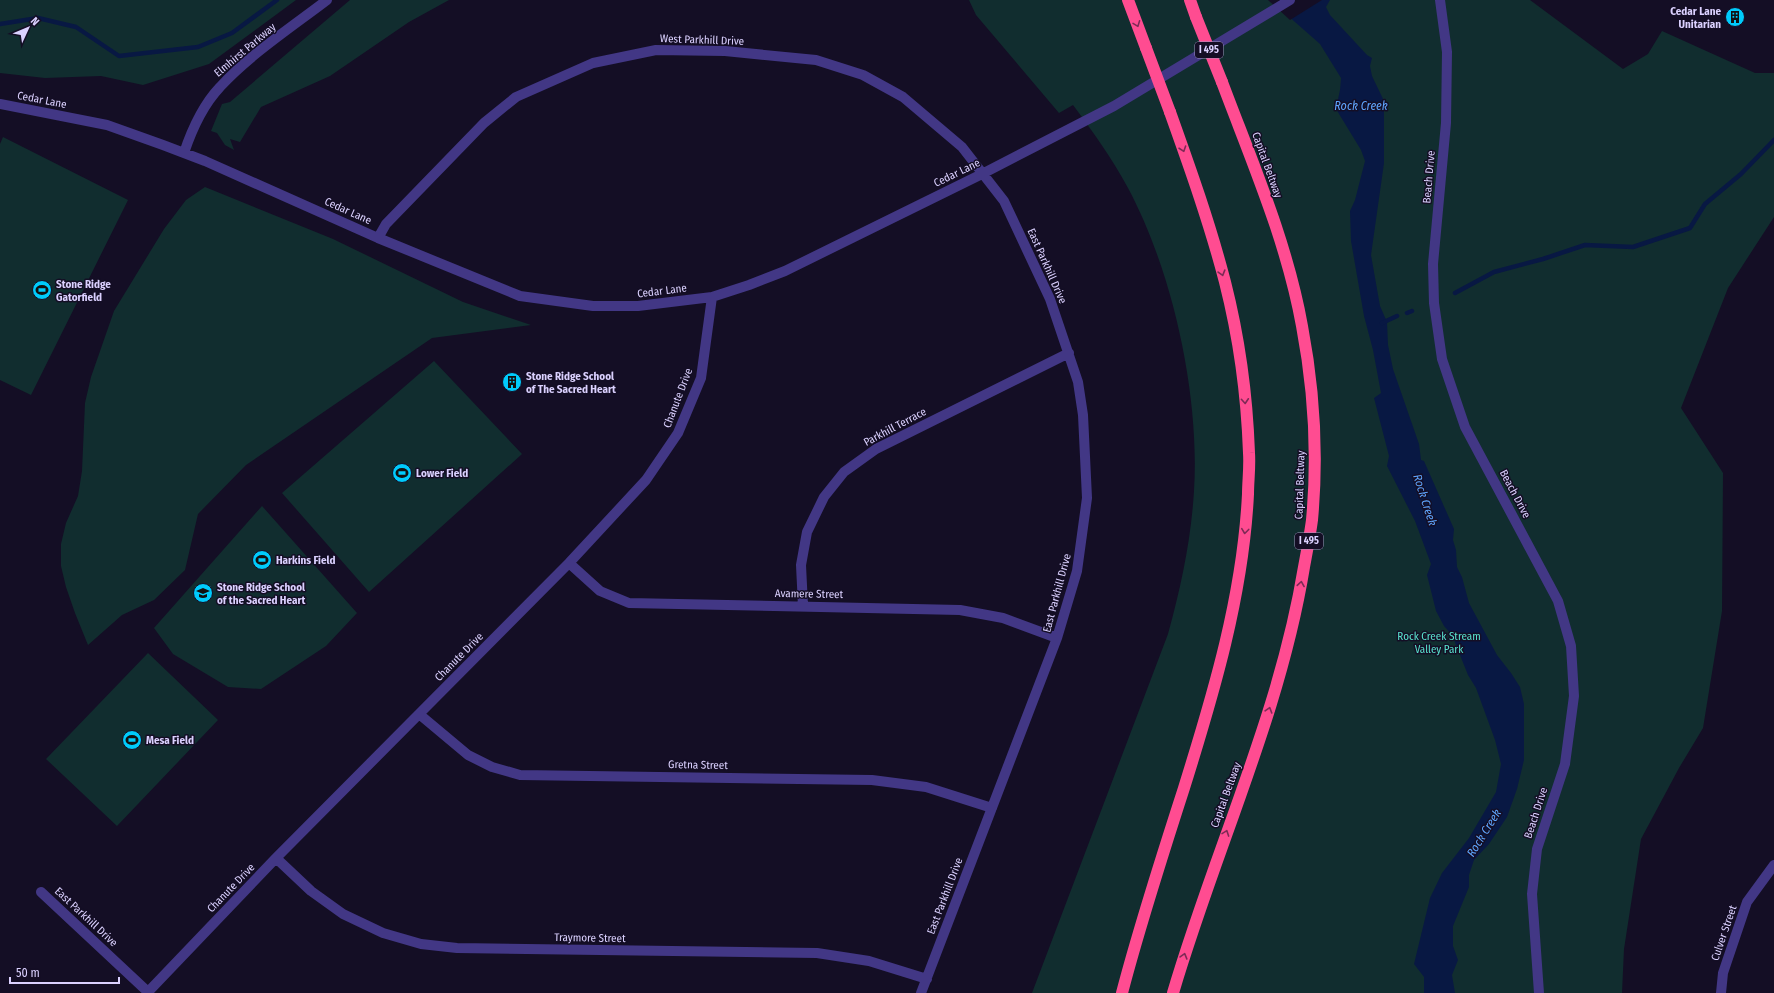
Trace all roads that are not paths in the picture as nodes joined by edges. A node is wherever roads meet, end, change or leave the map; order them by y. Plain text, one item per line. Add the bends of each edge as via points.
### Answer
1 (327, 0) edge
2 (1128, 0) edge
3 (1190, 0) edge
4 (1290, 0) edge
5 (1440, 0) edge
6 (0, 104) edge
7 (184, 153) junction
8 (982, 174) junction
9 (378, 238) junction
10 (712, 297) junction
11 (1069, 353) junction
12 (569, 563) junction
13 (803, 606) junction
14 (1058, 638) junction
15 (419, 714) junction
16 (992, 808) junction
17 (276, 858) junction
18 (1774, 865) edge
19 (41, 892) dead end
20 (927, 979) junction
21 (148, 992) edge
22 (921, 993) edge
23 (1122, 993) edge
24 (1172, 993) edge
25 (1539, 993) edge
26 (1721, 993) edge

1 - 7 street, Elmhirst Parkway via 251,59 220,87 192,129
2 -> 23 highway, bridge via 1204,208 1225,283 1244,390 1249,455 1247,518 1240,575 1226,643 1206,719 1140,923
24 -> 3 highway, Capital Beltway / I 495, bridge via 1188,939 1261,737 1284,663 1300,592 1312,520 1315,451 1311,384 1302,324 1285,256 1262,187
4 - 8 street, Cedar Lane via 1114,106
5 - 25 street, Beach Drive via 1447,52 1446,123 1433,264 1434,303 1442,359 1466,427 1558,601 1571,646 1574,696 1565,764 1537,849 1532,894
6 - 7 street, Cedar Lane via 107,125
7 - 9 street, Cedar Lane
8 - 9 street, West Parkhill Drive via 962,148 903,96 863,75 816,60 726,51 656,50 593,63 516,97 484,123 386,224
8 - 10 street, Cedar Lane via 785,271
8 - 11 street, East Parkhill Drive via 1004,201 1050,299
9 - 10 street, Cedar Lane via 520,296 593,306 638,306
10 - 12 street, Chanute Drive via 701,378 678,433 646,480
11 - 13 street, Parkhill Terrace via 876,449 844,472 824,498 807,532 801,565
11 - 14 street, East Parkhill Drive via 1078,382 1083,415 1087,498 1077,571
12 - 13 street, Avamere Street via 600,591 629,603
12 - 15 street, Chanute Drive
13 - 14 street, Avamere Street via 960,610 1004,618
14 - 16 street, East Parkhill Drive
15 - 16 street, Gretna Street via 468,755 492,767 520,775 872,780 926,787
15 - 17 street, Chanute Drive
16 - 20 street, East Parkhill Drive
17 - 20 street, Traymore Street via 311,891 343,914 383,933 421,944 457,948 817,952 869,961
17 - 21 street, Chanute Drive
18 - 26 street, Culver Street via 1747,902 1724,973
19 - 21 street, East Parkhill Drive
20 - 22 street, East Parkhill Drive

